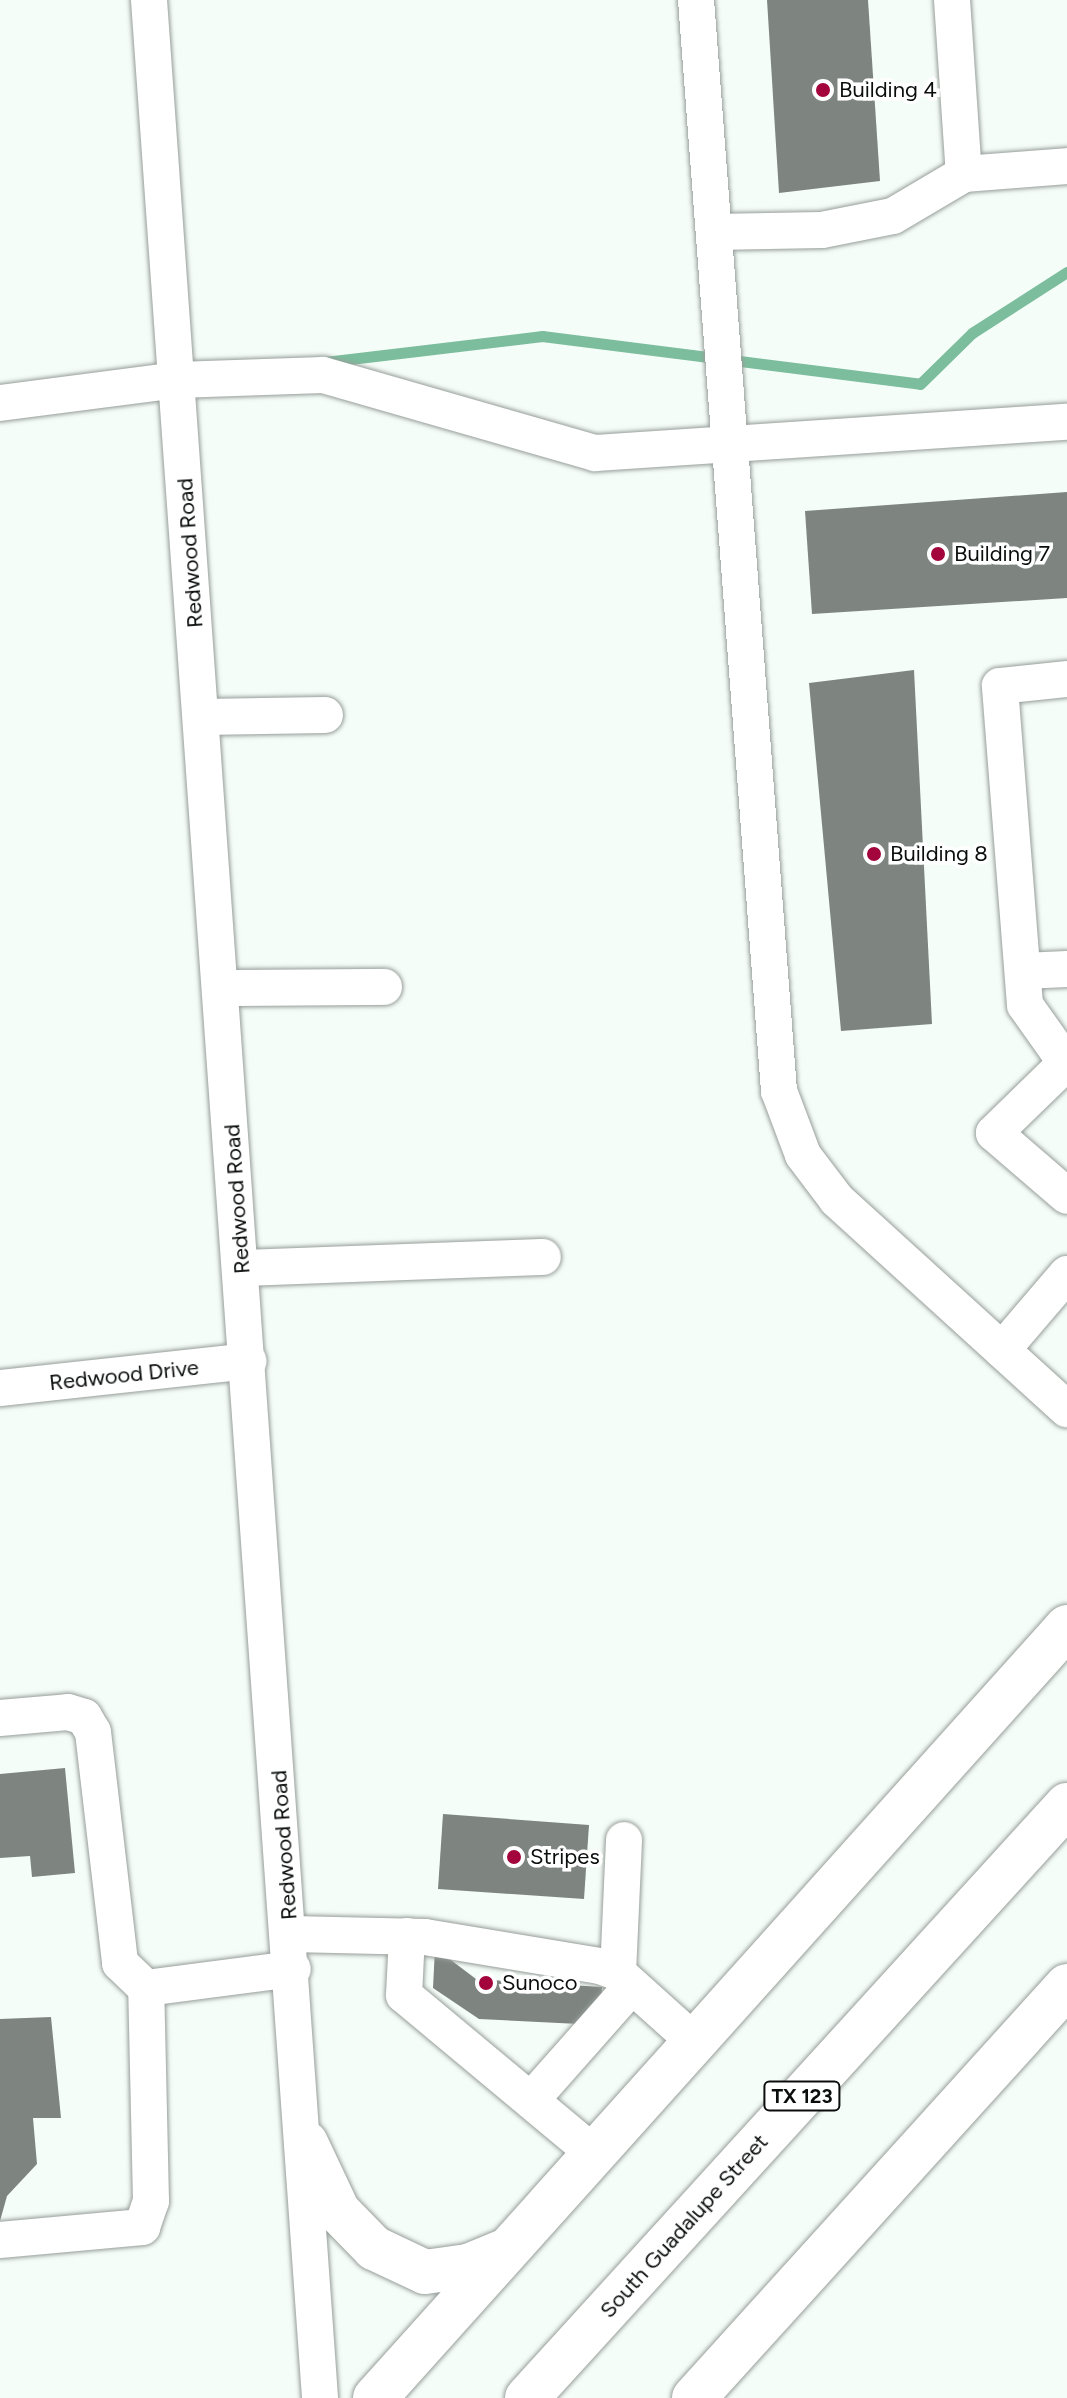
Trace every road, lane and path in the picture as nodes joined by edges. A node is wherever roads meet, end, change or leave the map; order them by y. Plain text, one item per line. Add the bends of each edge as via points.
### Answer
1 (149, 0) edge
2 (696, 0) edge
3 (952, 0) edge
4 (1067, 166) edge
5 (964, 174) junction
6 (714, 232) junction
7 (177, 380) junction
8 (0, 403) edge
9 (1067, 422) edge
10 (730, 449) junction
11 (1067, 679) edge
12 (325, 715) dead end
13 (202, 717) junction
14 (1067, 969) edge
15 (1023, 971) junction
16 (384, 987) dead end
17 (221, 988) junction
18 (1066, 1061) edge
19 (1067, 1196) edge
20 (543, 1257) dead end
21 (242, 1268) junction
22 (1067, 1274) edge
23 (1002, 1350) junction
24 (249, 1361) junction
25 (0, 1388) edge
26 (1067, 1409) edge
27 (1067, 1627) edge
28 (0, 1718) edge
29 (1067, 1805) edge
30 (624, 1840) dead end
31 (407, 1936) junction
32 (292, 1951) junction
33 (625, 1979) junction
34 (1067, 1986) edge
35 (146, 1988) junction
36 (696, 2043) junction
37 (532, 2099) junction
38 (306, 2143) junction
39 (596, 2155) junction
40 (0, 2240) edge
41 (513, 2247) junction
42 (425, 2343) junction
43 (532, 2393) edge
44 (320, 2398) edge
45 (375, 2398) edge
46 (412, 2398) edge
47 (694, 2398) edge

1 - 7 street, Redwood Road
2 - 6 street
3 - 5 street
4 - 5 street
5 - 6 street via 893,216 822,230
6 - 10 street
7 - 8 street
7 - 10 street via 323,375 595,453
7 - 13 street, Redwood Road
9 - 10 street
10 - 23 street via 779,1091 803,1155 837,1200
11 - 15 street via 1000,686
12 - 13 street
13 - 17 street, Redwood Road
14 - 15 street
15 - 18 street via 1025,1005
16 - 17 street
17 - 21 street, Redwood Road
18 - 19 street via 994,1133
20 - 21 street
21 - 24 street, Redwood Road
22 - 23 street
23 - 26 street
24 - 25 street, Redwood Drive
24 - 32 street, Redwood Road
27 - 36 main road
28 - 35 street via 68,1712 84,1717 93,1732 120,1963
29 - 43 main road, South Guadalupe Street / TX 123
30 - 33 street
31 - 32 street
31 - 33 street
31 - 37 street via 404,1995
32 - 35 street
32 - 38 street, Redwood Road
33 - 36 street
33 - 37 street
34 - 47 main road
35 - 40 street via 151,2201 142,2227
36 - 39 main road
37 - 39 street
38 - 41 main road via 338,2211 374,2248 425,2272 468,2266
38 - 44 street, Redwood Road
39 - 41 main road
41 - 42 main road
42 - 45 main road
42 - 46 main road

